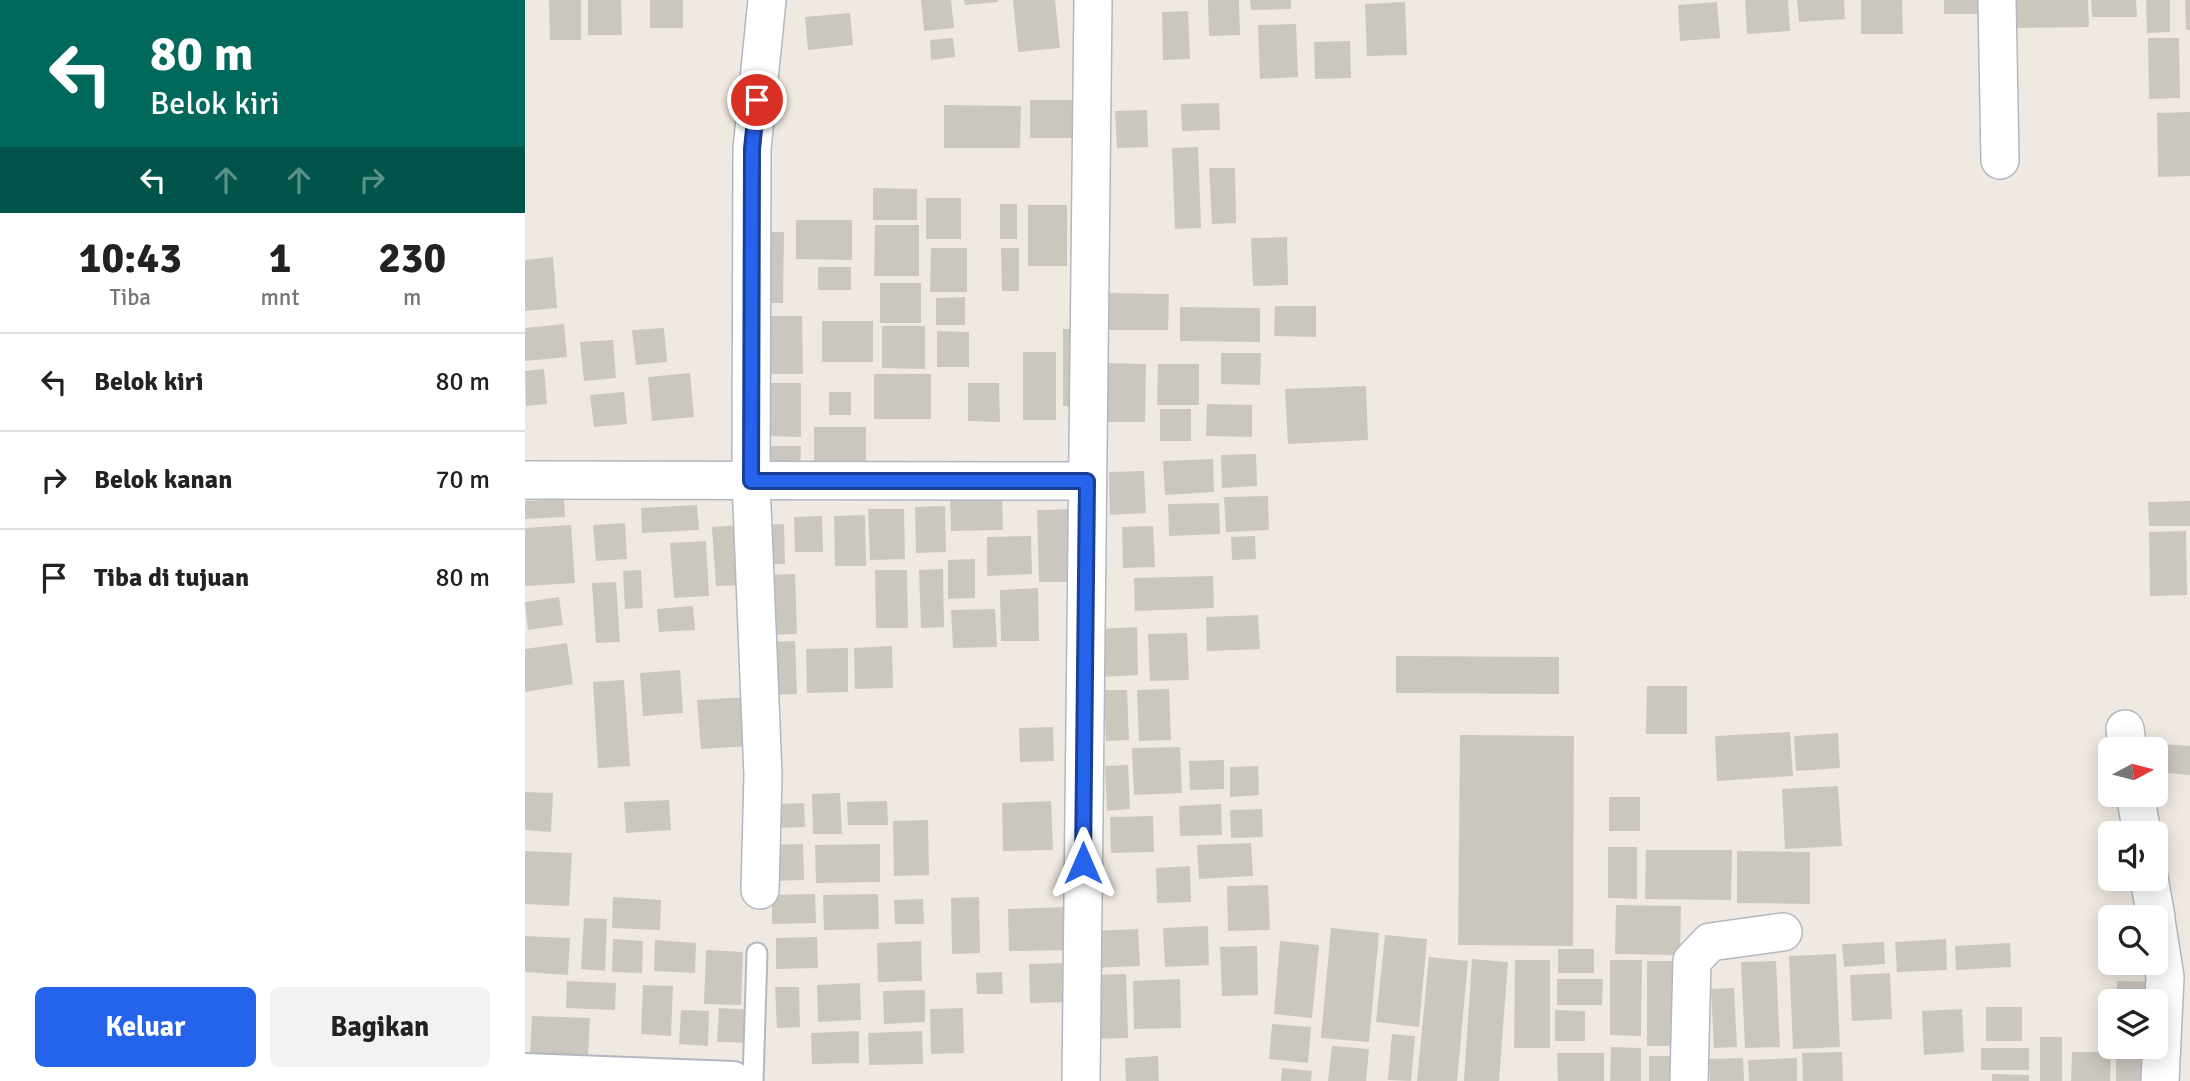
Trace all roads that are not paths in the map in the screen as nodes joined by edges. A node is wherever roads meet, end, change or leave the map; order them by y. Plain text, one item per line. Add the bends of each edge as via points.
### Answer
1 (767, 0) edge
2 (1093, 0) edge
3 (1997, 0) edge
4 (2000, 160) dead end
5 (525, 480) edge
6 (751, 481) junction
7 (1087, 481) junction
8 (760, 890) dead end
9 (1783, 932) dead end
10 (757, 953) dead end
11 (2165, 975) edge
12 (525, 1073) edge
13 (733, 1081) edge
14 (753, 1081) edge
15 (1081, 1081) edge
16 (1689, 1081) edge
17 (2160, 1081) edge

1 - 6 street via 752,149
2 - 7 street
3 - 4 street
5 - 6 street
6 - 7 street
6 - 8 street via 763,775
7 - 15 street
9 - 16 street via 1710,943 1692,961
10 - 14 lane
11 - 17 street
12 - 13 main road

